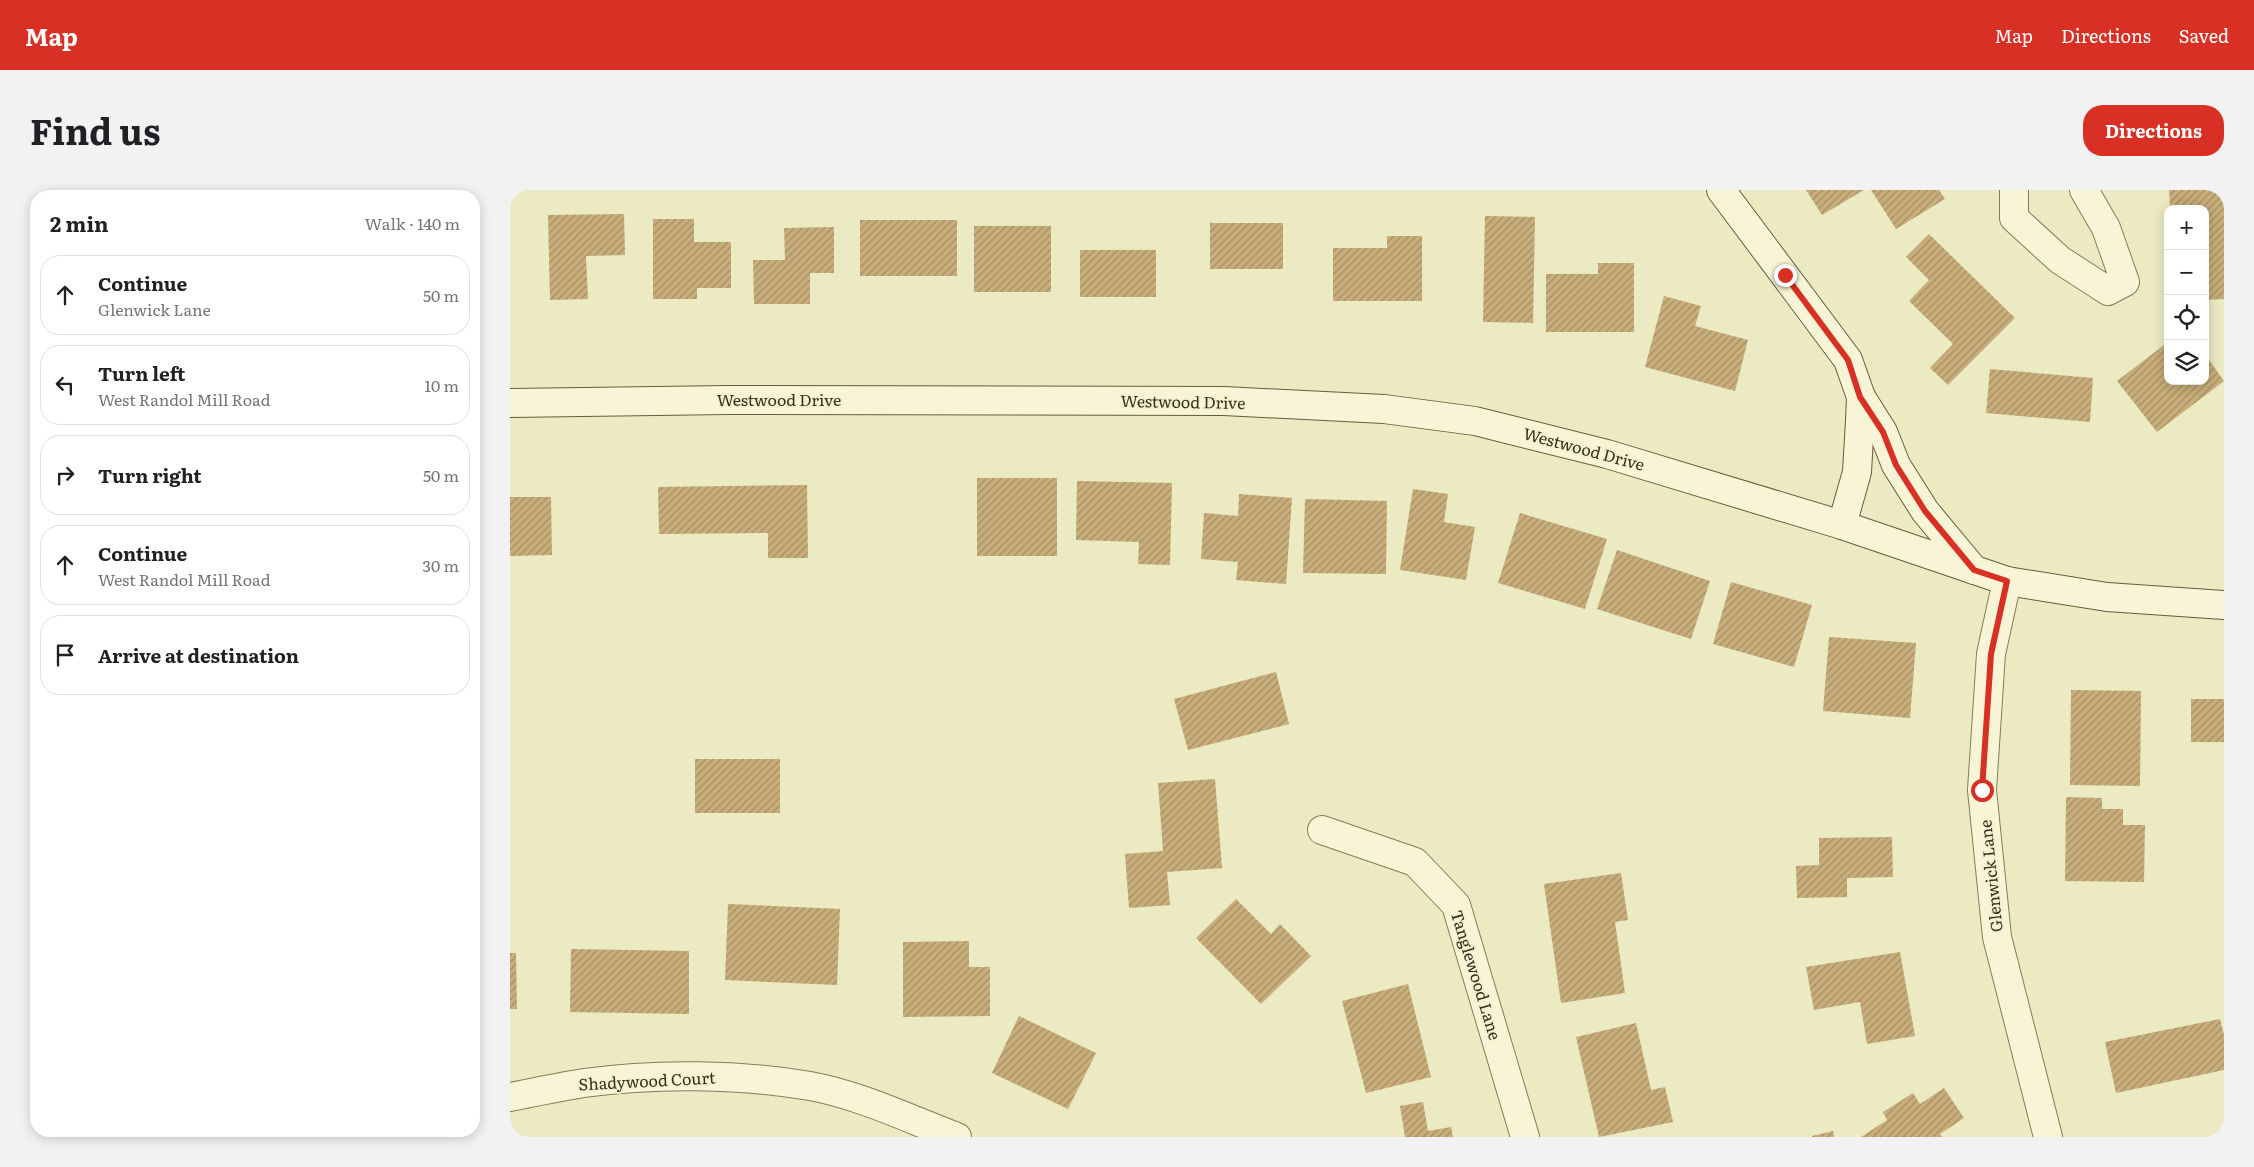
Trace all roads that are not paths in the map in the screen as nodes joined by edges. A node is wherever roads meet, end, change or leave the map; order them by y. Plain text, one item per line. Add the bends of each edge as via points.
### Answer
1 (1721, 190) edge
2 (2014, 190) edge
3 (2084, 190) edge
4 (1860, 397) junction
5 (510, 404) edge
6 (1842, 524) junction
7 (1974, 570) junction
8 (2007, 581) junction
9 (2224, 605) edge
10 (1322, 830) dead end
11 (510, 1097) edge
12 (957, 1137) edge
13 (1525, 1137) edge
14 (2048, 1137) edge

1 - 4 street via 1848,360
2 - 3 street via 2014,218 2060,260 2108,291 2125,282 2106,228
4 - 6 street via 1857,472
4 - 7 street via 1883,432 1896,465 1925,511
5 - 6 street, Westwood Drive via 728,400 1204,401 1384,409 1475,421 1607,454
6 - 7 street, Westwood Drive
7 - 8 street, Westwood Drive
8 - 9 street, Westwood Drive via 2107,597
8 - 14 street, Glenwick Lane via 1991,654 1982,790 1997,937
10 - 13 street, Tanglewood Lane via 1415,862 1456,905
11 - 12 street, Shadywood Court via 586,1083 686,1076 744,1078 812,1086

